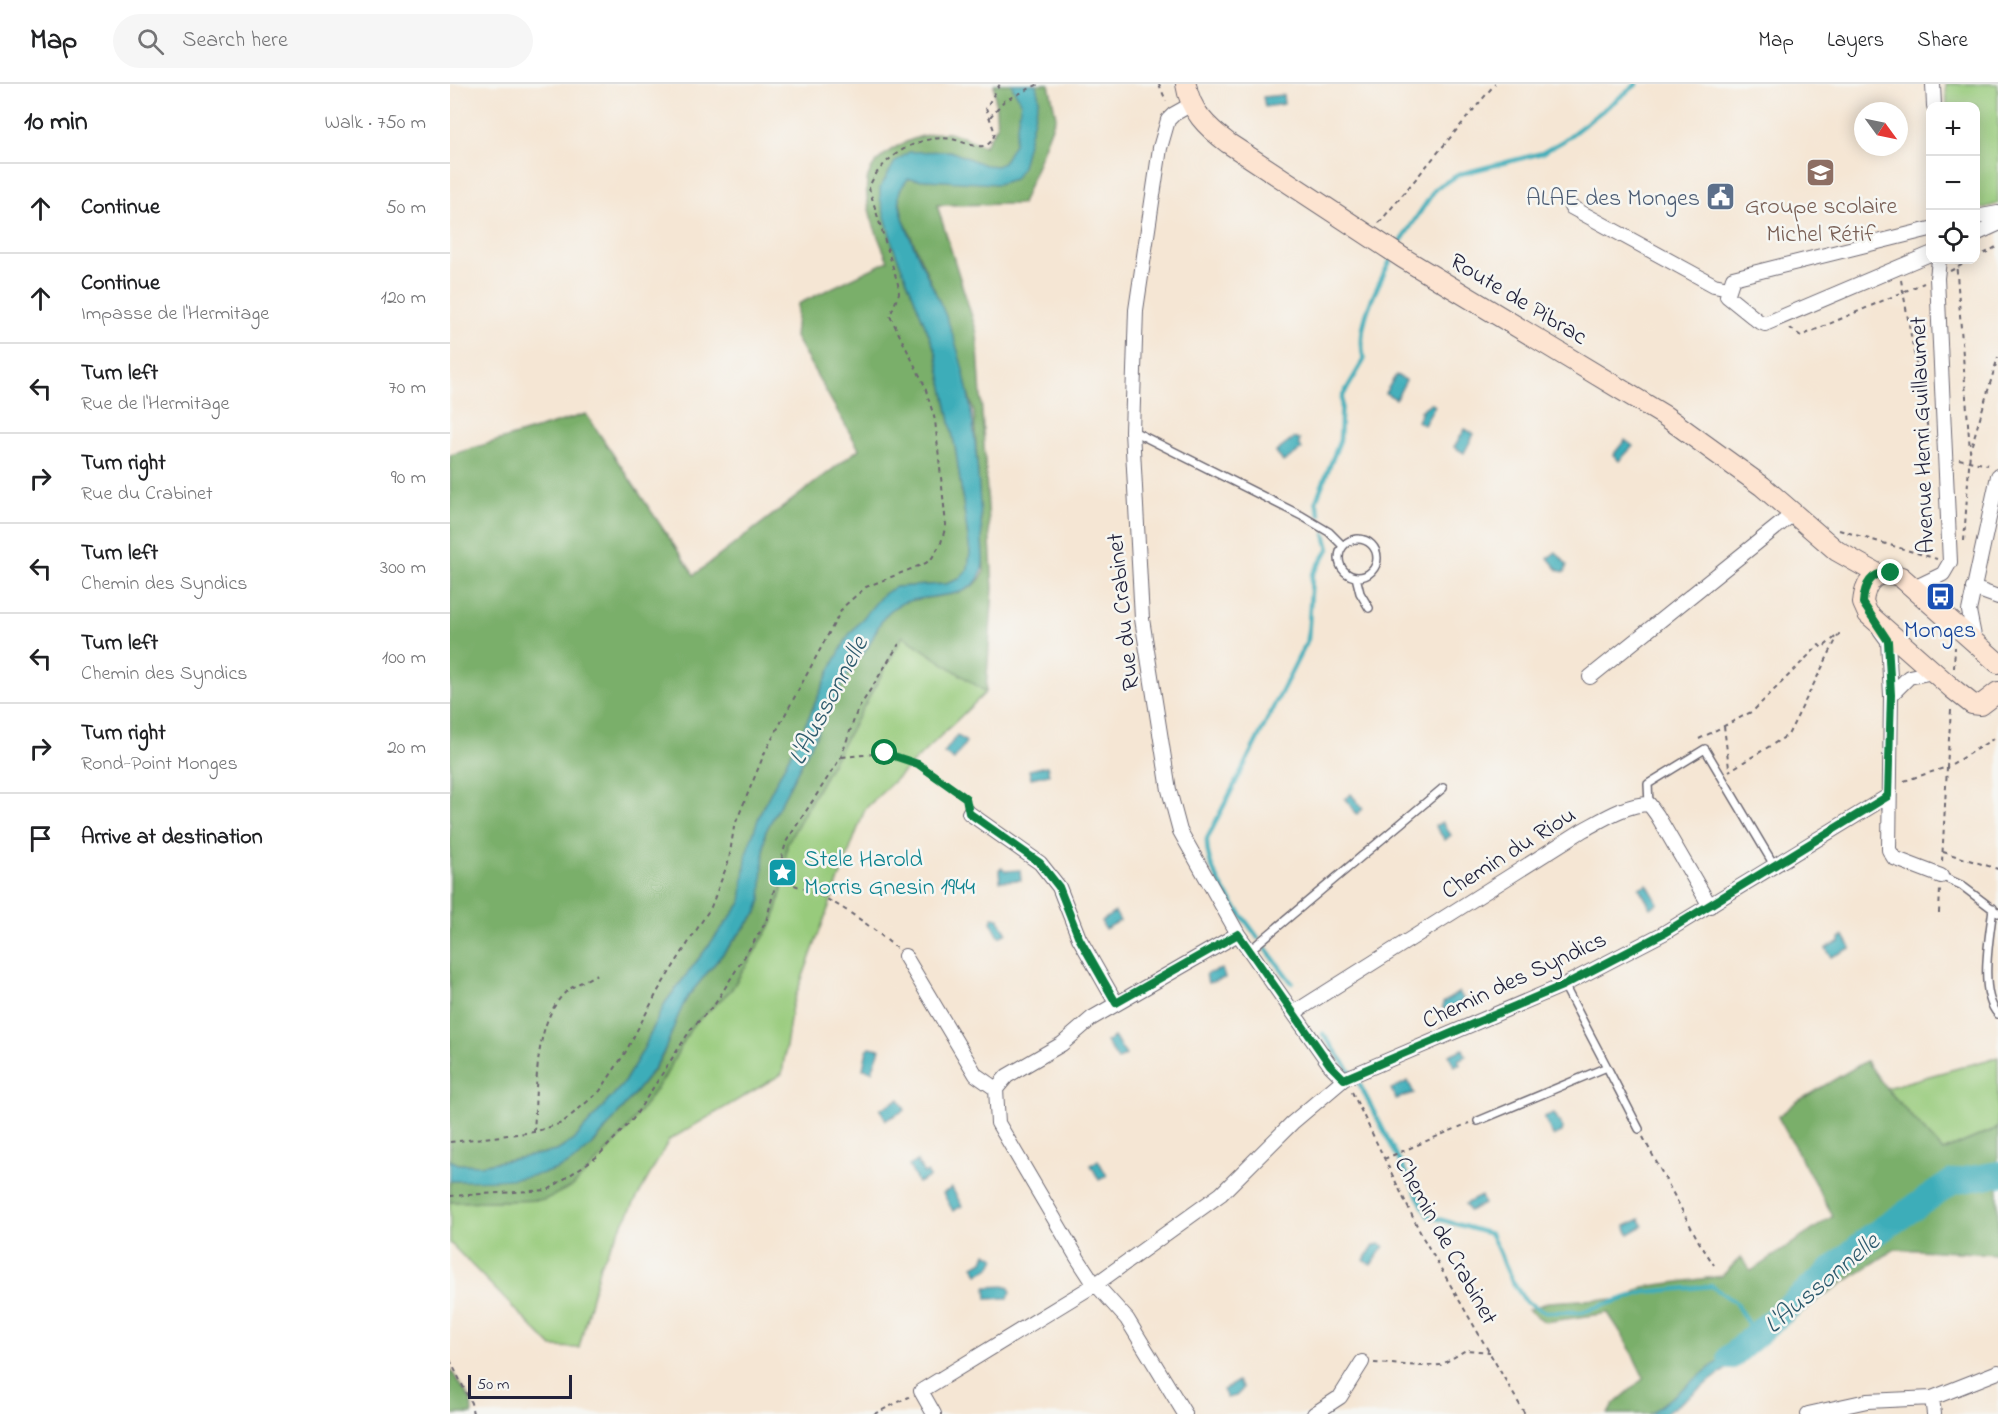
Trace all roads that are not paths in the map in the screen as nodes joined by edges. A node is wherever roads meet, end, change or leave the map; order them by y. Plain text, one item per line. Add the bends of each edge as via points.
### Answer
1 (1186, 84) edge
2 (1933, 84) edge
3 (1934, 102) edge
4 (1192, 104) junction
5 (1571, 207) dead end
6 (1998, 213) edge
7 (1980, 216) edge
8 (1998, 224) edge
9 (1926, 230) edge
10 (1980, 232) edge
11 (1926, 256) edge
12 (1939, 264) edge
13 (1729, 288) junction
14 (1132, 431) junction
15 (1998, 476) edge
16 (1794, 513) junction
17 (1343, 546) junction
18 (1837, 551) junction
19 (1878, 573) junction
20 (1356, 577) junction
21 (1914, 588) junction
22 (1973, 588) junction
23 (1864, 592) junction
24 (1998, 597) edge
25 (1369, 608) dead end
26 (1869, 614) junction
27 (1975, 641) junction
28 (1998, 663) edge
29 (1933, 672) junction
30 (1590, 677) dead end
31 (1891, 695) junction
32 (1995, 699) edge
33 (1443, 788) dead end
34 (1889, 790) junction
35 (1649, 804) junction
36 (969, 813) road end
37 (1774, 865) junction
38 (1941, 876) joint
39 (1710, 906) junction
40 (1996, 910) edge
41 (1238, 934) junction
42 (1250, 951) junction
43 (905, 956) road end
44 (1564, 985) junction
45 (1116, 1003) junction
46 (1295, 1012) junction
47 (1998, 1014) edge
48 (1607, 1067) junction
49 (1350, 1077) junction
50 (996, 1089) junction
51 (1478, 1121) road end
52 (1639, 1129) road end
53 (1096, 1284) junction
54 (1362, 1362) road end
55 (1998, 1372) edge
56 (1932, 1398) junction
57 (934, 1414) edge
58 (1185, 1414) edge
59 (1314, 1414) edge
60 (1808, 1414) edge
61 (1934, 1414) edge

1 - 4 main road, Route de Pibrac
2 - 3 street
4 - 14 street, Rue du Crabinet via 1168,120 1160,148 1136,310
4 - 16 main road, Route de Pibrac via 1203,123 1228,143 1396,252 1665,416
5 - 13 street via 1714,285
6 - 7 street
8 - 10 street
9 - 13 street via 1733,278
11 - 13 street via 1765,324 1727,296
12 - 21 street, Avenue Henri Guillaumet via 1950,562 1943,574
14 - 17 lane via 1302,516 1329,532
14 - 41 street, Rue du Crabinet via 1142,619 1170,790 1180,831
15 - 22 street
16 - 18 main road, Route de Pibrac
16 - 30 street
17 - 20 lane via 1339,554 1341,567
17 - 20 lane via 1351,540 1363,539 1376,552 1373,569
18 - 19 main road, Route de Pibrac
18 - 23 main road, Route de Pibrac
19 - 21 main road, Route de Pibrac via 1901,577
19 - 23 main road via 1868,581
20 - 25 lane
21 - 27 main road, Route de Pibrac
22 - 24 street
22 - 27 street via 1969,611
23 - 26 main road via 1863,603
26 - 29 main road
26 - 31 street via 1888,641
27 - 28 main road, Route de Pibrac
29 - 31 street via 1909,677
29 - 32 main road via 1972,704 1982,705
31 - 34 street
33 - 42 lane
34 - 37 street, Chemin des Syndics
34 - 38 street via 1889,850 1894,858
35 - 37 lane via 1648,784 1705,749
35 - 39 street
35 - 46 street, Chemin du Riou via 1583,830
36 - 45 street via 1040,863 1059,887 1079,938
37 - 39 street, Chemin des Syndics
38 - 40 lane
39 - 44 street, Chemin des Syndics
40 - 47 lane via 1987,982 1989,1000
41 - 42 street, Rue du Crabinet
41 - 45 street
42 - 46 street, Rue du Crabinet
43 - 50 street via 976,1075
44 - 48 lane
44 - 49 street, Chemin des Syndics
45 - 50 street via 1062,1044 1007,1076
46 - 49 street, Rue du Crabinet via 1330,1065
48 - 51 lane
48 - 52 lane
49 - 53 street, Chemin des Syndics via 1292,1123 1221,1194
50 - 53 street via 998,1123
53 - 57 street, Chemin des Syndics via 921,1391
53 - 58 street via 1127,1319
54 - 59 street via 1340,1397
55 - 56 street
56 - 60 street via 1867,1401
56 - 61 street

